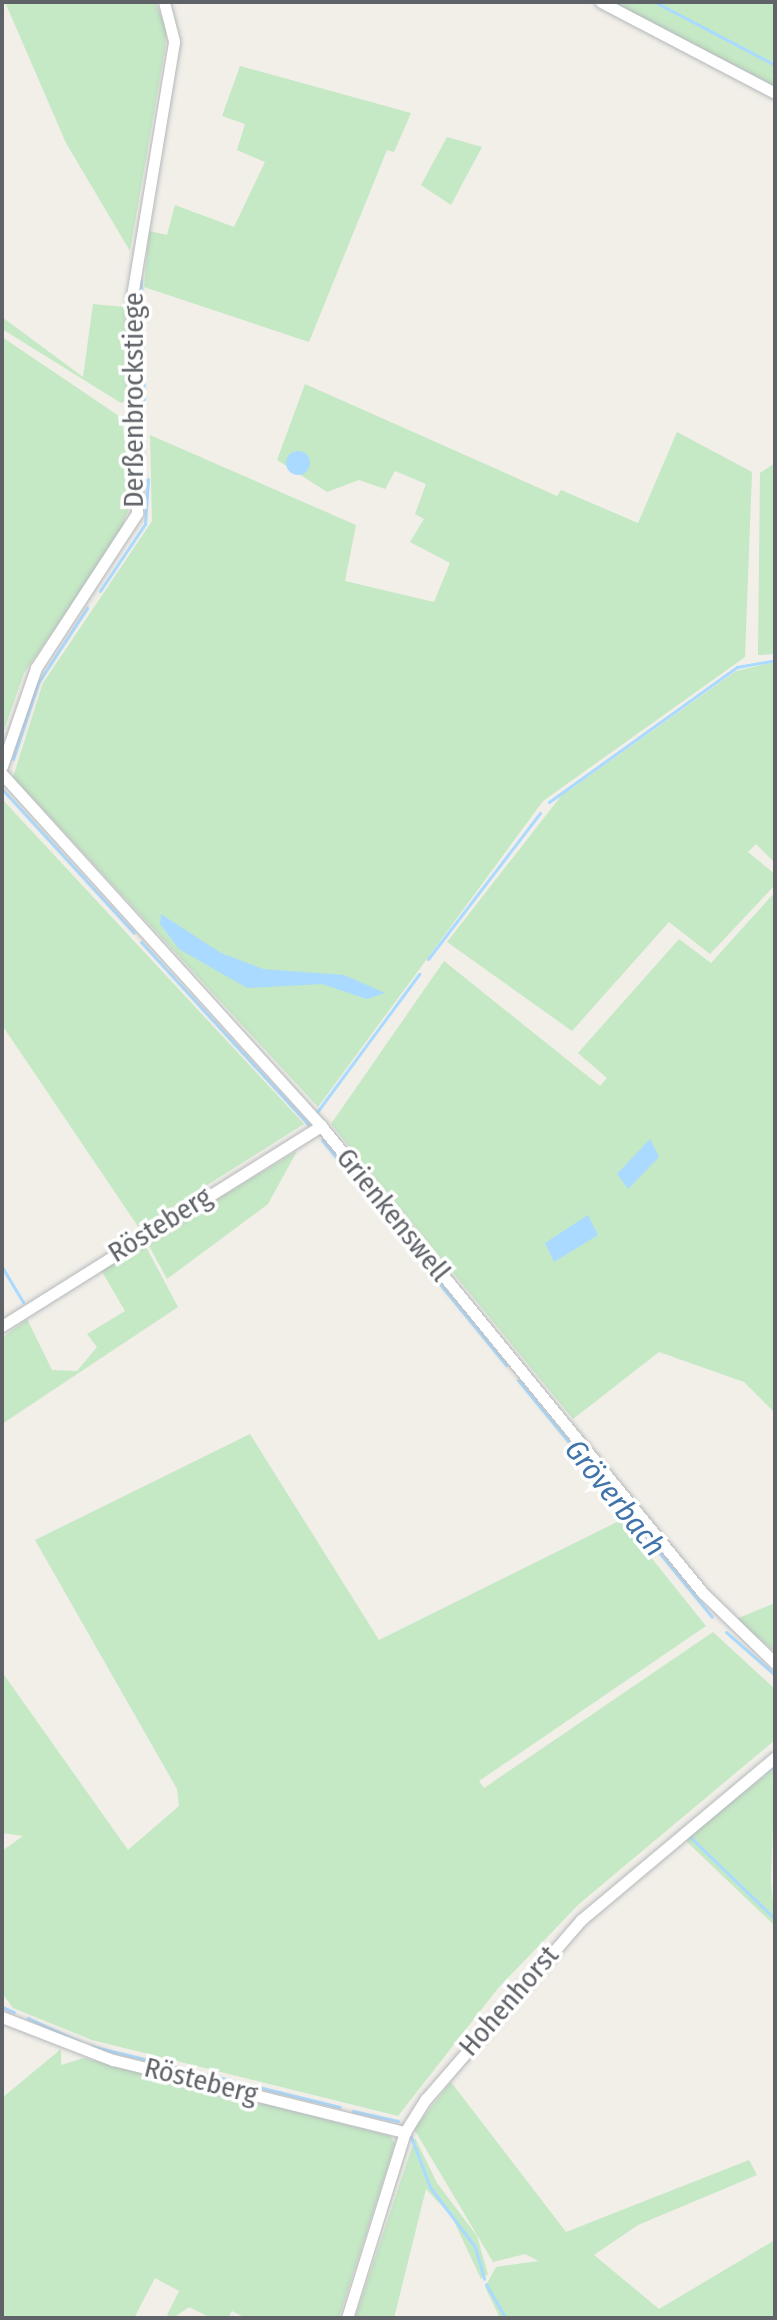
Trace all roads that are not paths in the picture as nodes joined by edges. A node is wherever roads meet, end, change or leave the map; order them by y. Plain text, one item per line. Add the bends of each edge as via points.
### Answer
1 (164, 2) edge
2 (601, 2) edge
3 (775, 93) edge
4 (2, 766) edge
5 (2, 774) edge
6 (321, 1126) junction
7 (2, 1326) edge
8 (775, 1663) edge
9 (775, 1757) edge
10 (2, 2017) edge
11 (405, 2132) junction
12 (347, 2318) edge

1 - 4 street, Derßenbrockstiege via 174,41 132,296 137,513 36,668
2 - 3 street
5 - 6 street, Grienkenswell
6 - 7 street, Rösteberg
6 - 8 street, Grienkenswell via 703,1593
9 - 11 street, Hohenhorst via 581,1920 501,2005
10 - 11 street, Rösteberg via 113,2060
11 - 12 street, Hohenhorst

